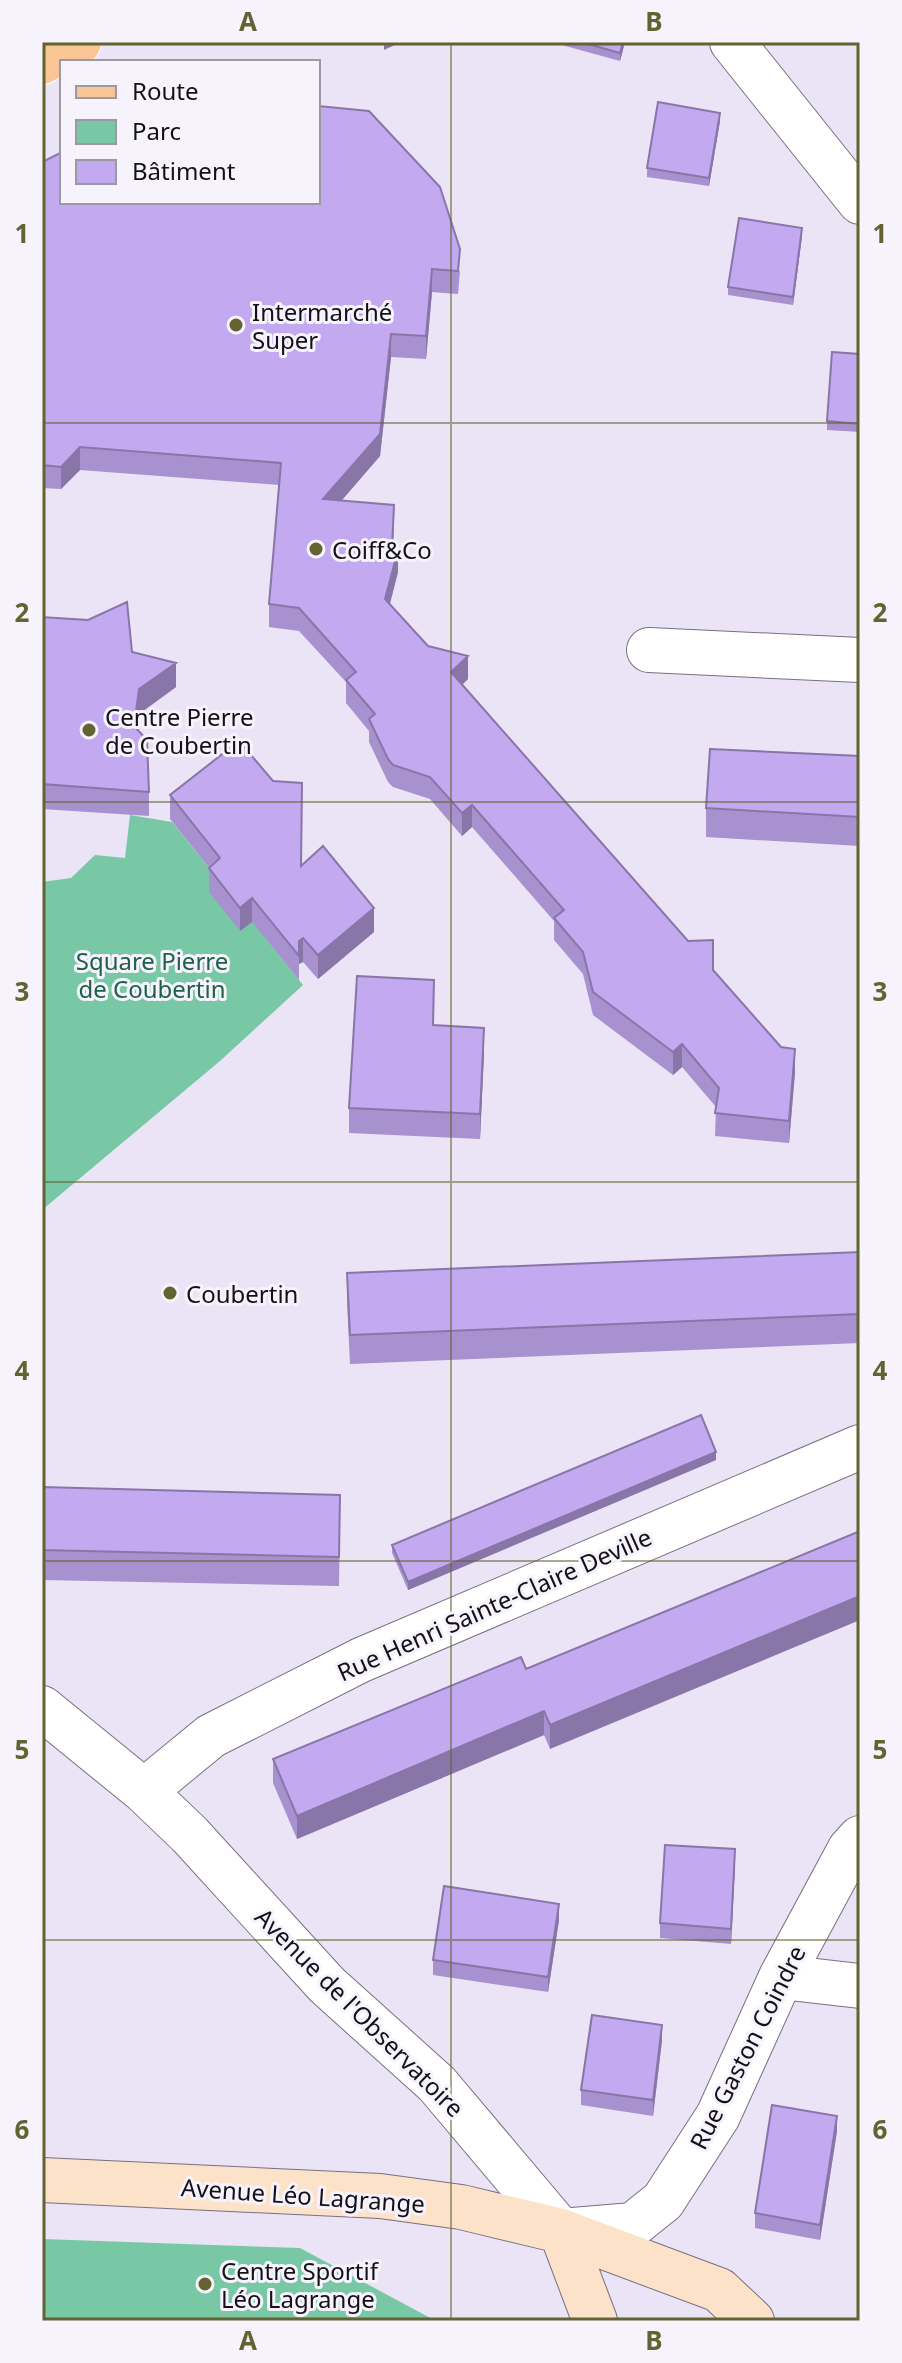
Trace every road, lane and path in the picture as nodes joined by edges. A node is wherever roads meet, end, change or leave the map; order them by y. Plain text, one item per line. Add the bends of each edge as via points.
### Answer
1 (79, 42) edge
2 (732, 42) edge
3 (42, 62) edge
4 (860, 202) edge
5 (649, 650) dead end
6 (860, 660) edge
7 (860, 1447) edge
8 (42, 1708) edge
9 (144, 1791) junction
10 (860, 1838) edge
11 (781, 1977) junction
12 (860, 1986) edge
13 (42, 2180) edge
14 (561, 2231) junction
15 (595, 2321) edge
16 (752, 2321) edge

1 - 3 main road
2 - 4 street
5 - 6 street
7 - 9 street, Rue Henri Sainte-Claire Deville via 361,1660 211,1736
8 - 9 street, Avenue de l'Observatoire
9 - 14 street, Avenue de l'Observatoire via 327,1985 437,2084
10 - 11 street, Rue Gaston Coindre
11 - 12 street
11 - 14 street, Rue Gaston Coindre via 718,2116 663,2201 633,2225
13 - 14 main road, Avenue Léo Lagrange via 380,2196 461,2207
14 - 15 main road
14 - 16 main road, Avenue Léo Lagrange via 719,2290

